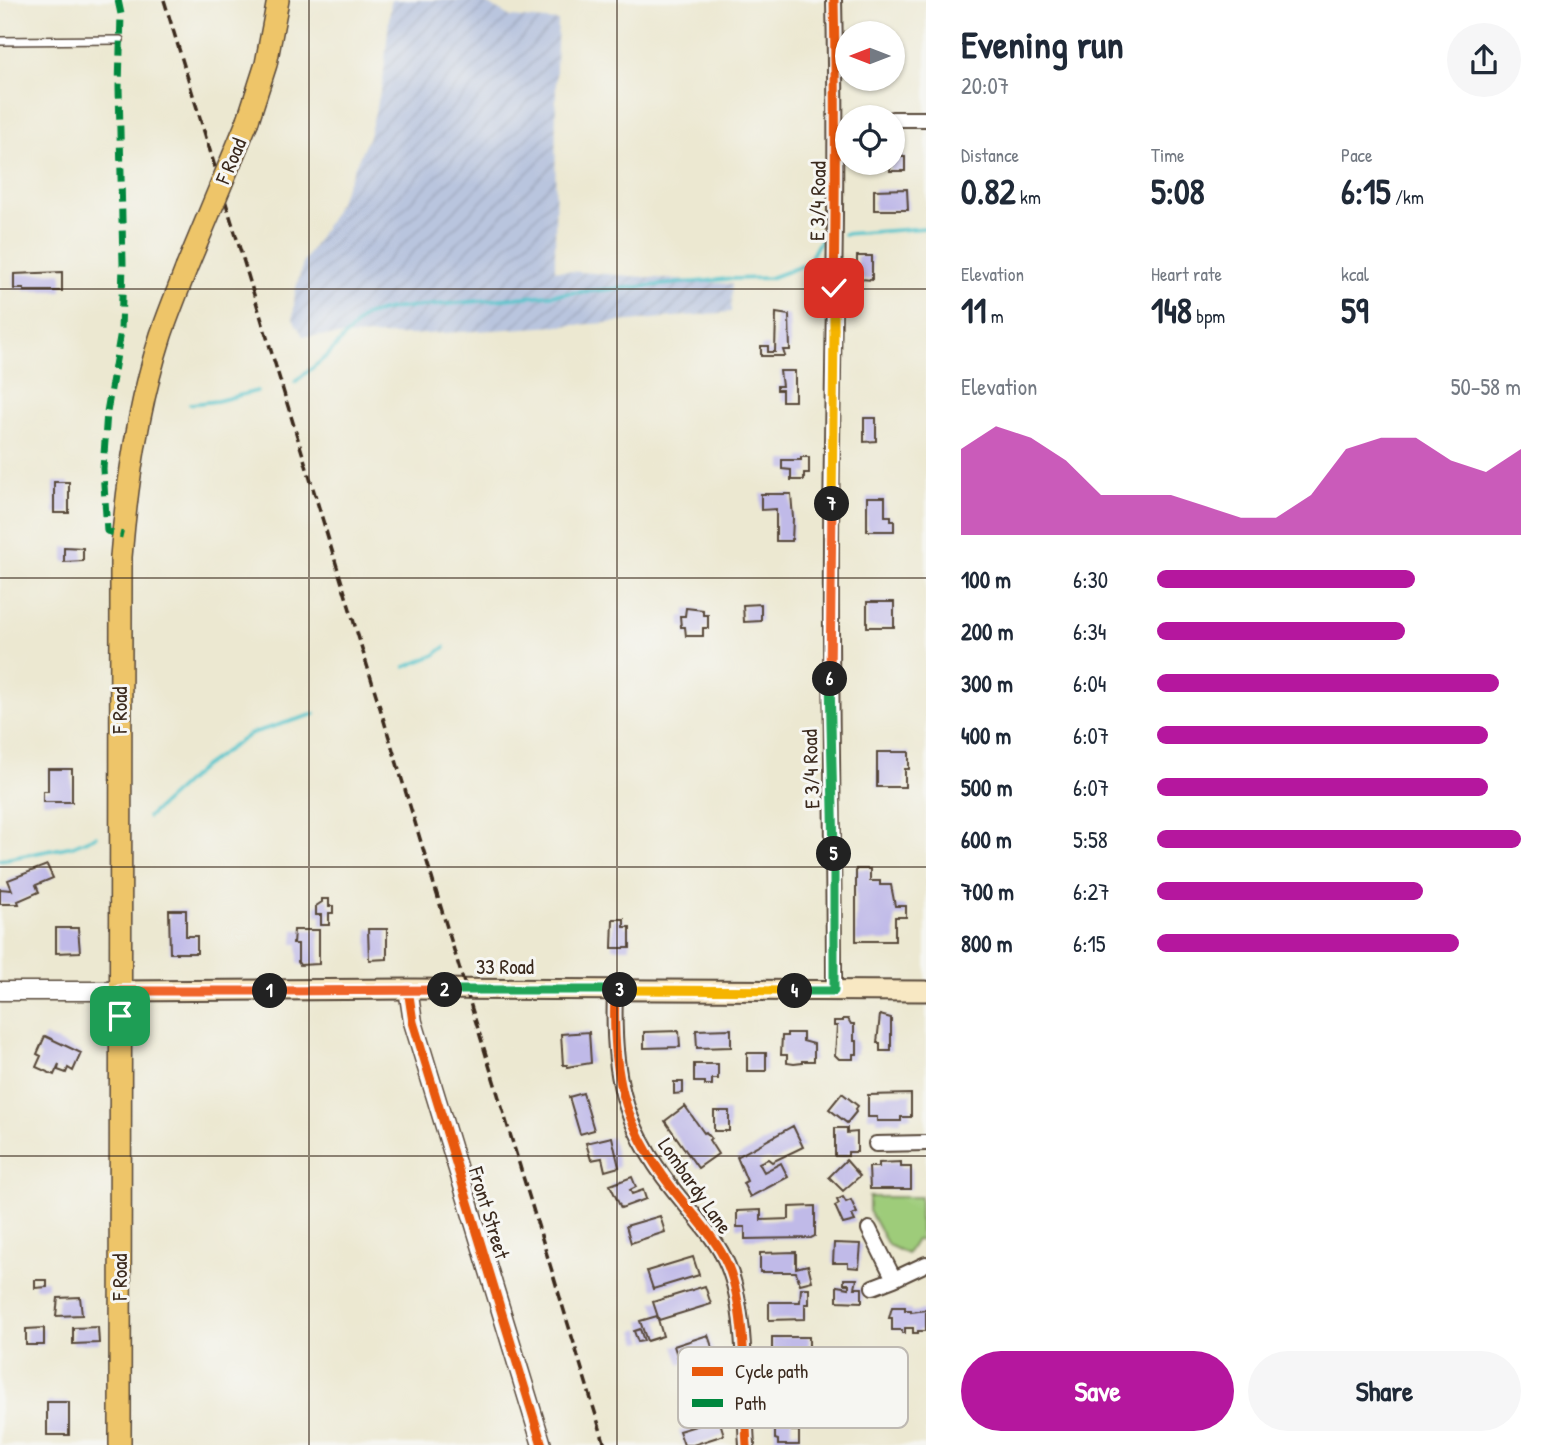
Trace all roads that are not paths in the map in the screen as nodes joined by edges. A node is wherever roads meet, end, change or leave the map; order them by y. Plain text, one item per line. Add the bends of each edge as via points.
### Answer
1 (278, 0) edge
2 (834, 0) edge
3 (120, 40) dead end
4 (0, 41) edge
5 (841, 105) edge
6 (905, 118) edge
7 (926, 119) edge
8 (841, 175) edge
9 (408, 989) junction
10 (615, 990) junction
11 (0, 991) edge
12 (120, 991) junction
13 (834, 991) junction
14 (926, 991) edge
15 (926, 1143) edge
16 (876, 1144) dead end
17 (869, 1229) dead end
18 (926, 1264) edge
19 (894, 1279) junction
20 (873, 1287) dead end
21 (742, 1347) edge
22 (120, 1445) edge
23 (542, 1445) edge

1 - 12 main road, F Road, bridge via 266,64 248,120 186,269 152,366 135,442 124,513 119,605
2 - 5 street, E 3/4 Road
3 - 4 lane
6 - 7 street
8 - 13 street, E 3/4 Road via 830,698
9 - 10 main road, 33 Road
9 - 12 main road, 33 Road
9 - 23 street, Front Street via 413,1022
10 - 13 main road, 33 Road
10 - 21 street, Lombardy Lane via 615,1059 631,1119 664,1177 728,1265
11 - 12 street, 33 Road
12 - 22 main road, F Road
13 - 14 main road, 33 Road
15 - 16 street
17 - 19 street
18 - 19 street
19 - 20 street

